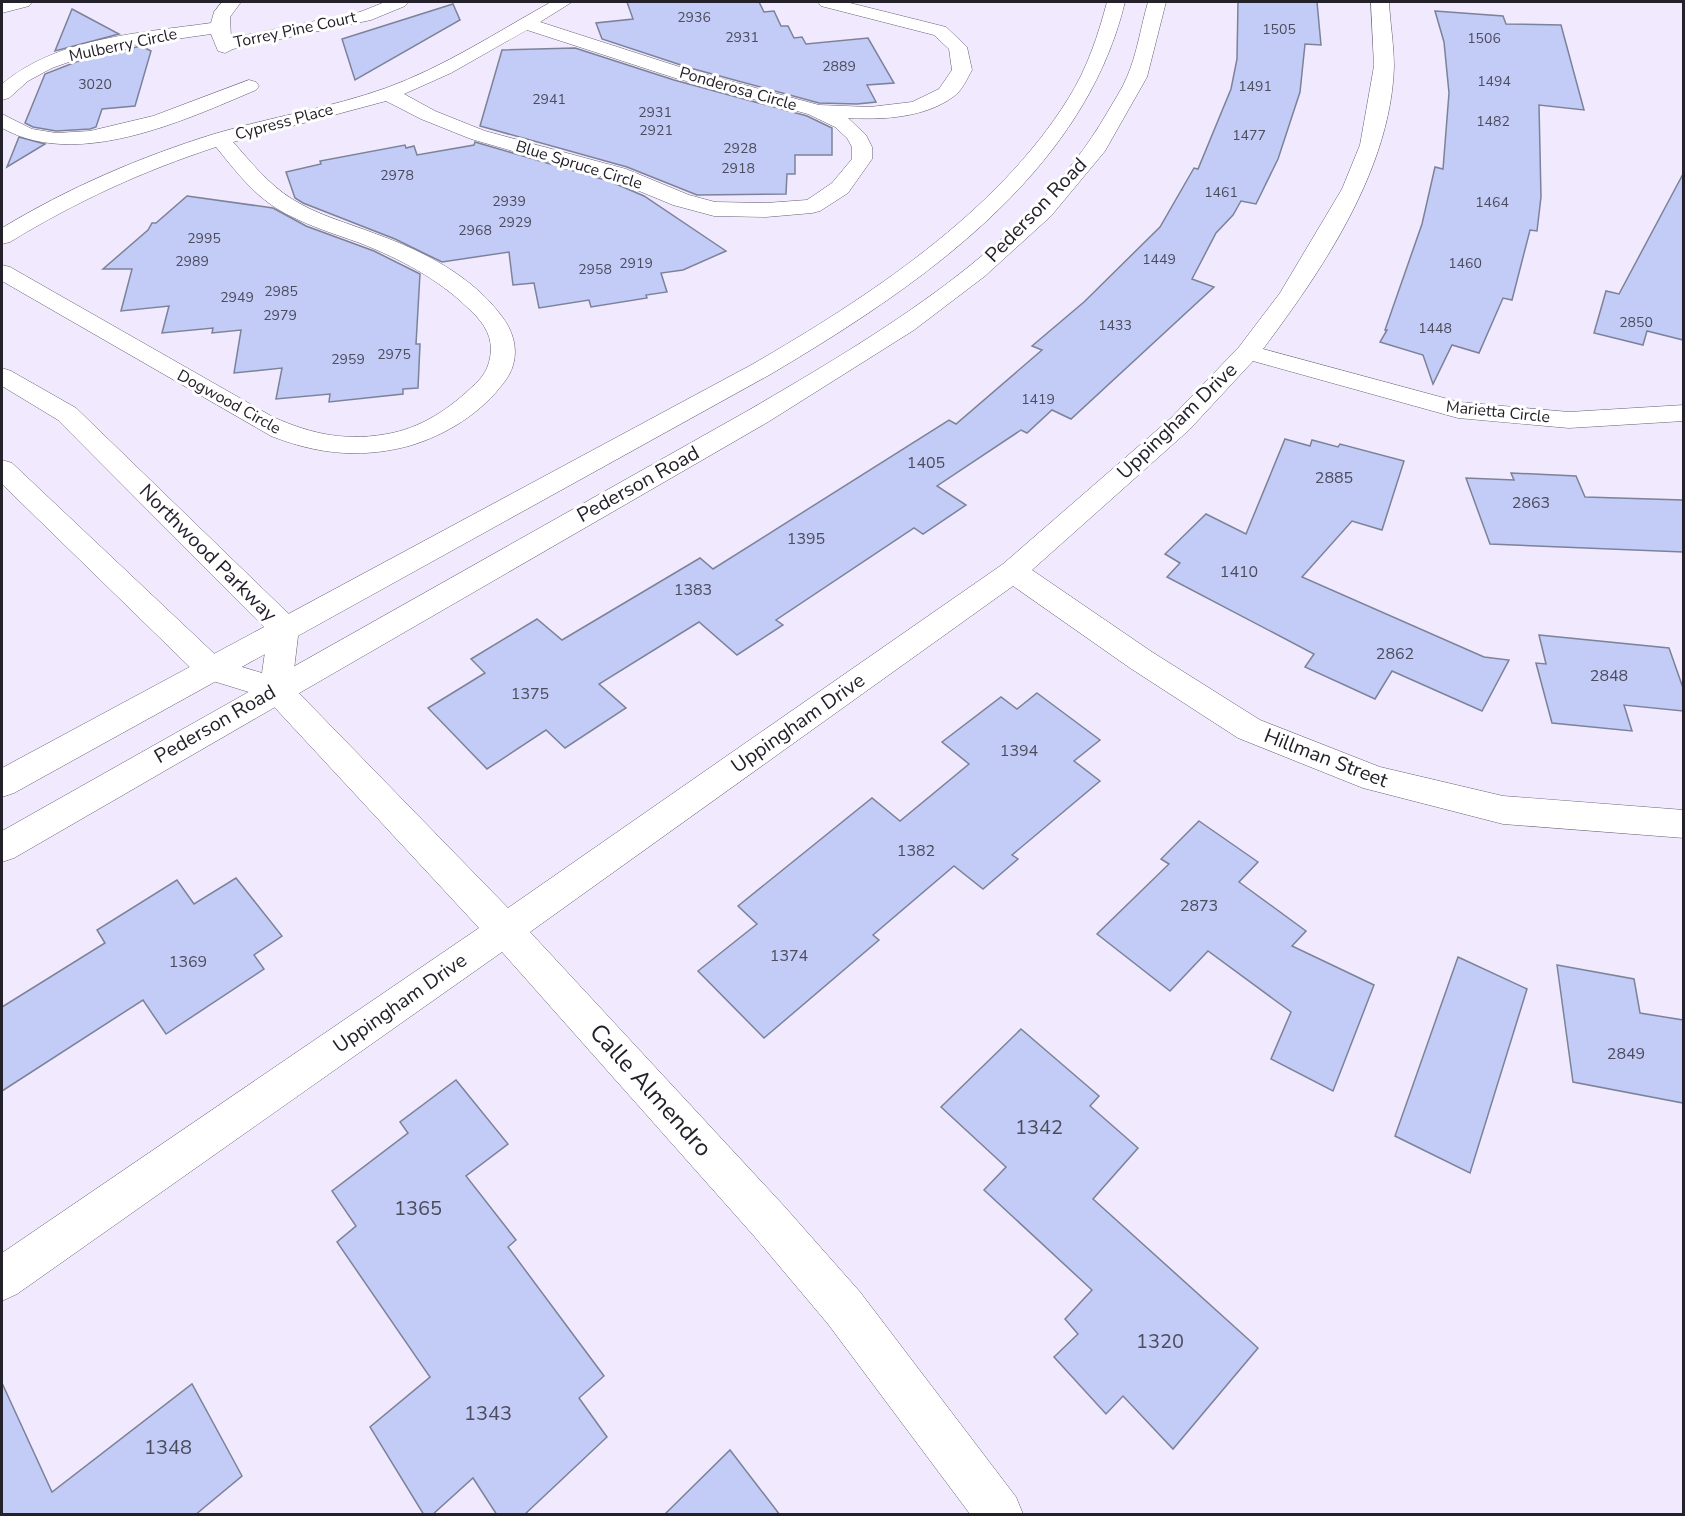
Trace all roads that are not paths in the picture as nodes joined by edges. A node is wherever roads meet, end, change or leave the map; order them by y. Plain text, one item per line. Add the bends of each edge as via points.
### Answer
1 (232, 2) edge
2 (399, 2) edge
3 (563, 2) edge
4 (827, 2) edge
5 (1116, 2) edge
6 (1157, 2) edge
7 (1380, 2) edge
8 (524, 23) junction
9 (221, 36) junction
10 (389, 93) junction
11 (2, 94) edge
12 (266, 104) junction
13 (814, 110) junction
14 (2, 120) edge
15 (220, 139) junction
16 (812, 206) joint
17 (2, 237) edge
18 (2, 272) edge
19 (1248, 352) junction
20 (2, 376) edge
21 (1683, 413) edge
22 (2, 469) edge
23 (1013, 571) junction
24 (284, 628) junction
25 (211, 669) junction
26 (276, 689) junction
27 (2, 784) edge
28 (1683, 824) edge
29 (2, 848) edge
30 (506, 930) junction
31 (2, 1279) edge
32 (999, 1515) edge

1 - 9 street via 222,10
2 - 9 street, Torrey Pine Court via 365,16
3 - 8 street, Cypress Place
4 - 13 street via 940,31 958,46 962,70 947,93 916,107 861,114
5 - 24 street, Pederson Road via 1105,44 1078,99 1056,132 975,218 851,316 377,581
6 - 26 street, Pederson Road via 1138,75 1107,132 1073,178 1020,233 962,284 830,375
7 - 19 street, Uppingham Drive via 1384,66 1370,145 1353,189 1321,247
8 - 10 street, Cypress Place via 451,66
8 - 13 street, Ponderosa Circle via 682,74
9 - 11 street, Mulberry Circle via 103,46 69,55 21,76
9 - 12 street
10 - 12 street, Cypress Place via 368,101
10 - 16 street, Blue Spruce Circle via 428,115 478,135 618,174 714,209
12 - 14 street via 182,114 96,136 47,137 17,131
12 - 15 street, Cypress Place
13 - 16 street, Ponderosa Circle via 842,123 856,135 862,159 840,188
15 - 17 street, Cypress Place via 100,184 34,216
15 - 18 street, Dogwood Circle via 254,179 283,203 422,262 473,298 504,338 497,376 479,397 425,431 374,446 340,447 293,437
19 - 21 street, Marietta Circle via 1458,410 1569,420
19 - 23 street, Uppingham Drive via 1180,424
20 - 24 street, Northwood Parkway via 68,414
22 - 25 street
23 - 28 street, Hillman Street via 1141,660 1250,729 1375,779 1503,810
23 - 30 street, Uppingham Drive
24 - 25 street, Pederson Road
24 - 26 street, Northwood Parkway
25 - 26 street
25 - 27 street, Pederson Road
26 - 29 street, Pederson Road
26 - 30 street, Calle Almendro
30 - 31 street, Uppingham Drive
30 - 32 street, Calle Almendro via 844,1308

